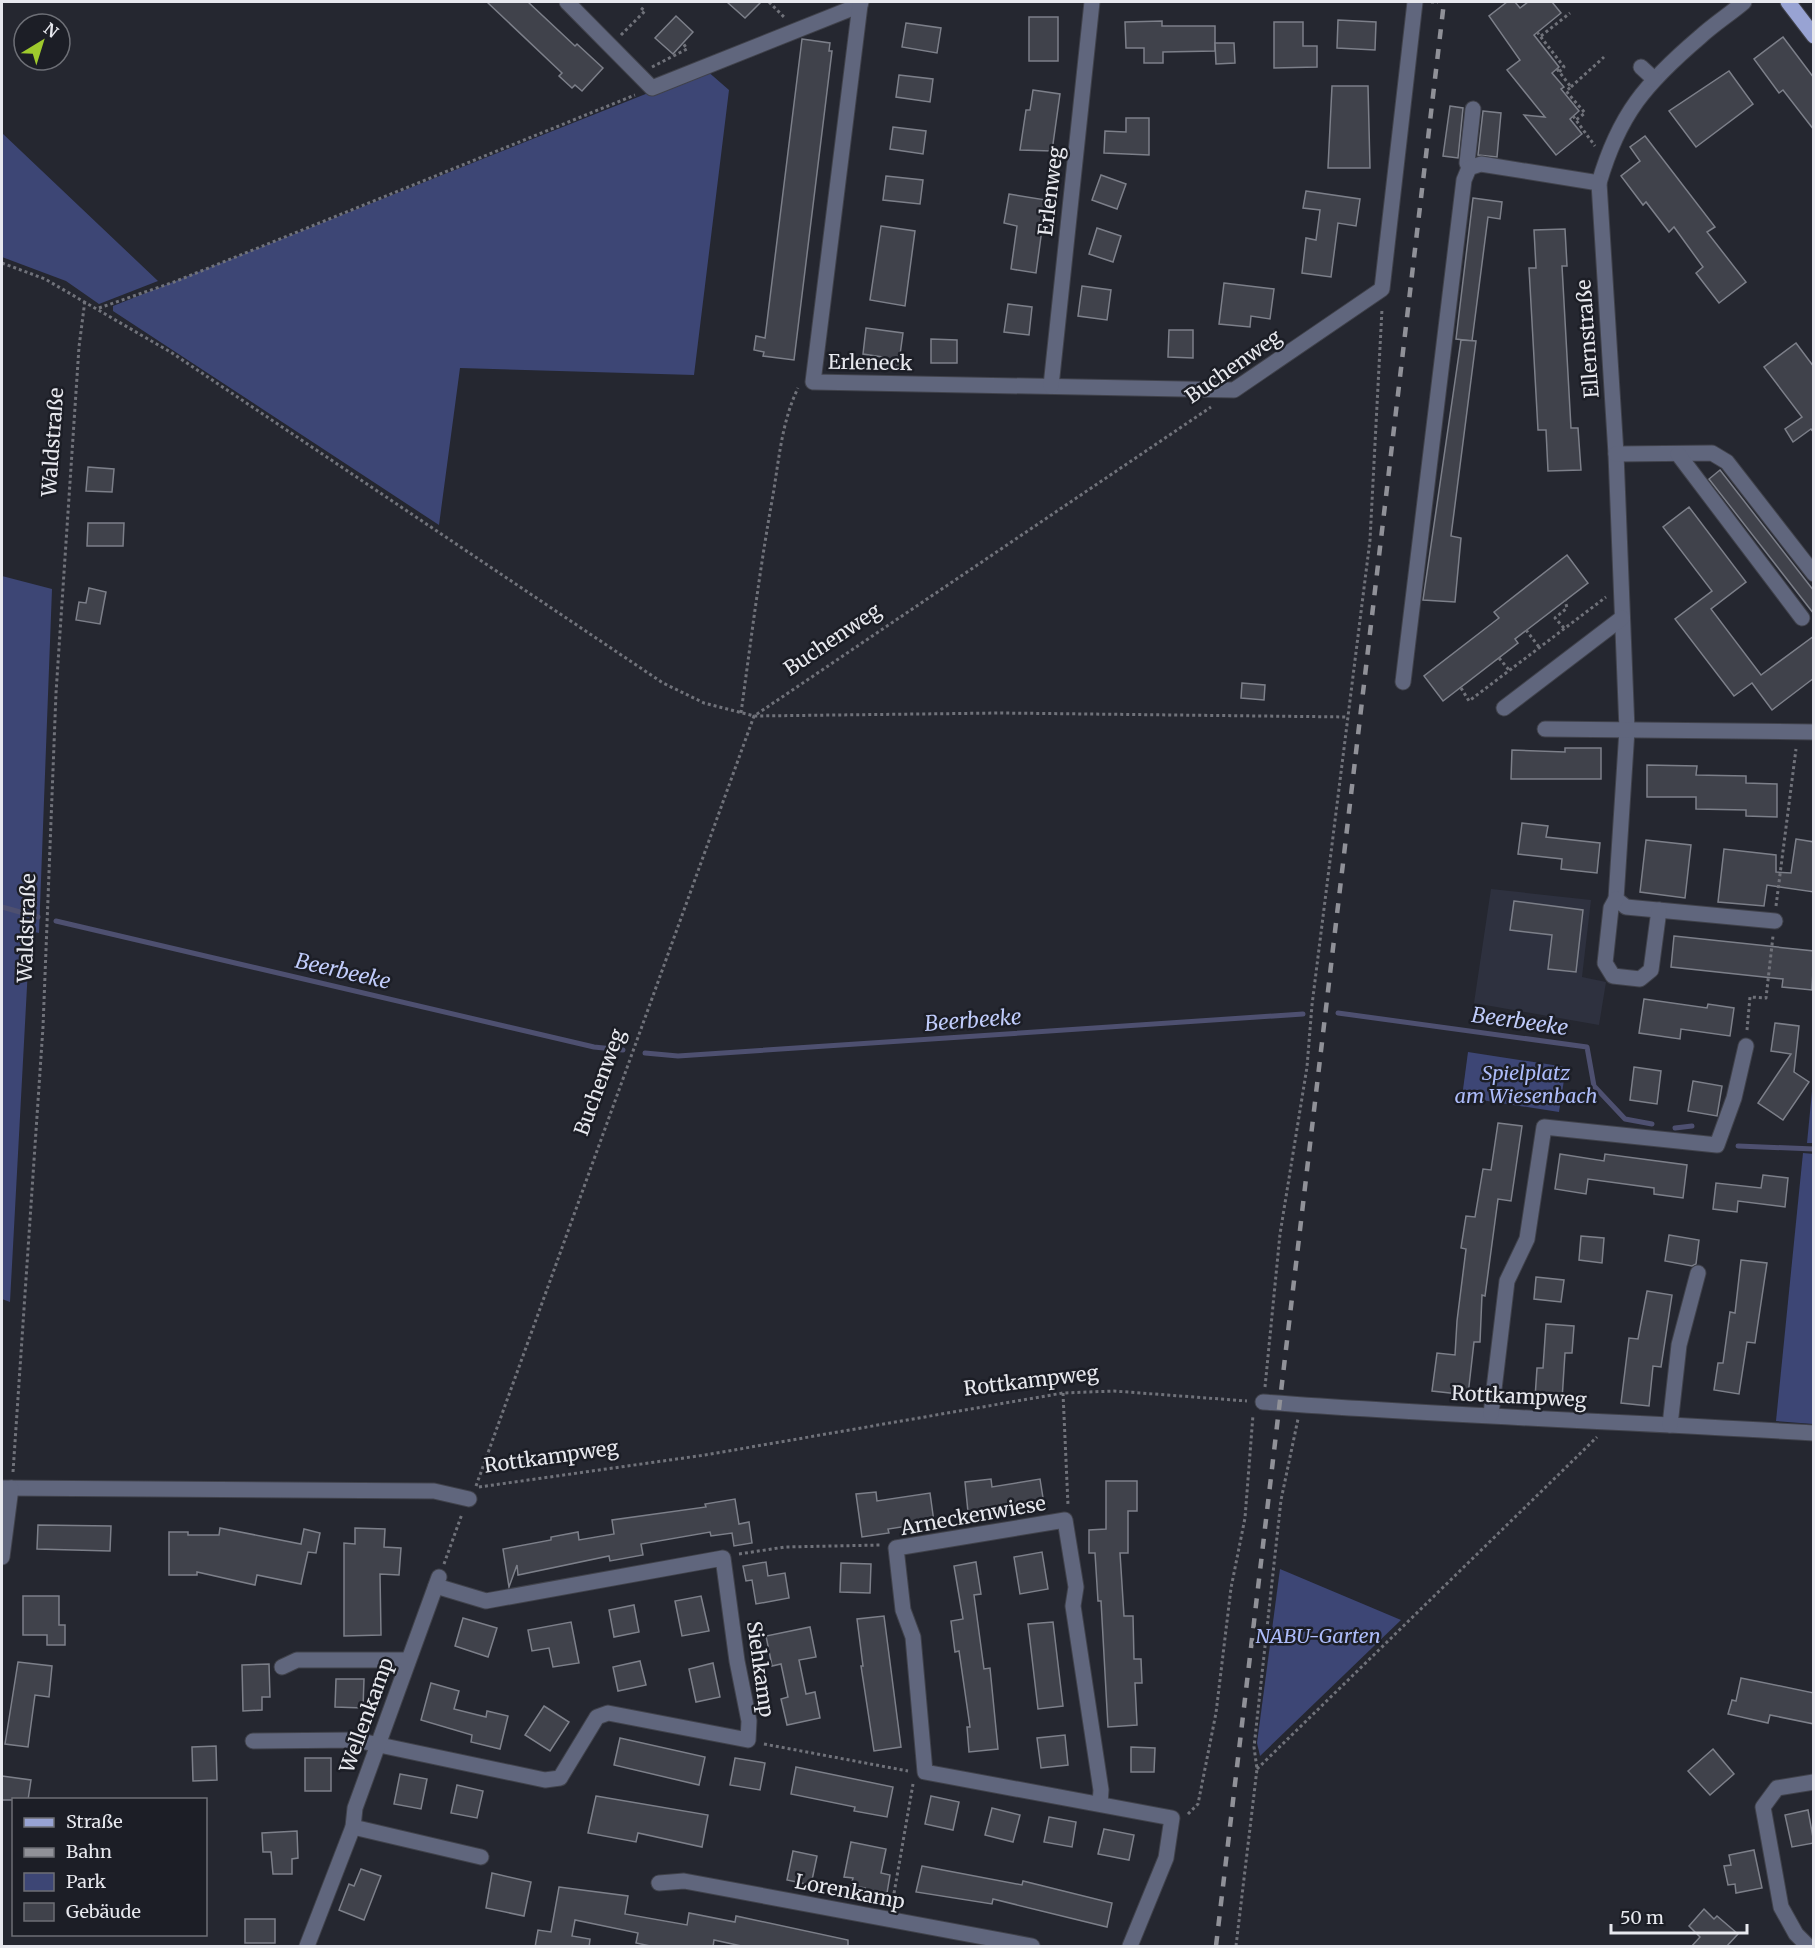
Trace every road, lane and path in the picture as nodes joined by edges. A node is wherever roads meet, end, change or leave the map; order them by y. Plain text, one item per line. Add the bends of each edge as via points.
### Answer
1 (567, 2) edge
2 (769, 2) edge
3 (1092, 2) edge
4 (1414, 2) edge
5 (1431, 2) edge
6 (1744, 2) edge
7 (1788, 2) edge
8 (860, 3) edge
9 (1438, 3) edge
10 (640, 7) dead end
11 (1570, 14) dead end
12 (796, 30) junction
13 (1814, 36) edge
14 (683, 43) dead end
15 (611, 45) junction
16 (1604, 57) dead end
17 (1641, 67) dead end
18 (639, 74) junction
19 (1654, 79) junction
20 (1571, 87) junction
21 (652, 88) junction
22 (1473, 109) dead end
23 (1573, 116) dead end
24 (1576, 120) junction
25 (1606, 159) junction
26 (1469, 168) junction
27 (1599, 183) junction
28 (2, 263) edge
29 (1382, 289) junction
30 (85, 300) junction
31 (99, 308) junction
32 (813, 382) junction
33 (1051, 386) junction
34 (1234, 390) junction
35 (1616, 454) junction
36 (1678, 454) junction
37 (1814, 574) edge
38 (1621, 586) junction
39 (1565, 600) dead end
40 (1622, 618) junction
41 (1802, 618) dead end
42 (1564, 628) junction
43 (1526, 630) dead end
44 (1539, 647) junction
45 (1499, 658) dead end
46 (1509, 670) junction
47 (1403, 682) dead end
48 (1461, 687) dead end
49 (1504, 708) dead end
50 (741, 713) junction
51 (754, 716) junction
52 (1348, 717) junction
53 (1545, 729) dead end
54 (1627, 729) junction
55 (1806, 732) edge
56 (1616, 899) junction
57 (1659, 910) junction
58 (1774, 921) junction
59 (1746, 1046) joint
60 (1698, 1273) dead end
61 (1063, 1393) junction
62 (1258, 1402) junction
63 (1491, 1414) junction
64 (1298, 1417) dead end
65 (1614, 1421) junction
66 (1670, 1425) junction
67 (1814, 1433) edge
68 (6, 1488) edge
69 (472, 1493) junction
70 (1065, 1520) junction
71 (896, 1548) junction
72 (2, 1557) edge
73 (723, 1558) junction
74 (438, 1581) junction
75 (408, 1660) junction
76 (282, 1667) dead end
77 (748, 1740) junction
78 (253, 1741) dead end
79 (378, 1746) junction
80 (1257, 1769) junction
81 (925, 1772) junction
82 (1814, 1782) edge
83 (1100, 1804) junction
84 (352, 1827) junction
85 (1170, 1834) junction
86 (481, 1857) dead end
87 (659, 1883) dead end
88 (889, 1920) junction
89 (307, 1947) edge
90 (1032, 1947) edge
91 (1130, 1947) edge
92 (1236, 1947) edge
93 (1808, 1947) edge

1 - 15 street
2 - 12 path
3 - 33 street, Erlenweg
4 - 29 street
5 - 9 path
6 - 19 street, Ellernstraße
7 - 13 main road
8 - 12 street
8 - 32 street, Erleneck
10 - 15 path via 645,11
11 - 20 path via 1539,34 1564,67 1558,70
12 - 21 street
14 - 18 path via 687,49
15 - 18 street
16 - 20 path
17 - 19 street
18 - 21 street
19 - 25 street, Ellernstraße via 1627,113
20 - 24 path via 1566,91 1584,113
21 - 31 path via 174,282
22 - 26 street
23 - 24 path
24 - 25 path
25 - 27 street, Ellernstraße
26 - 27 street via 1481,164
26 - 47 street via 1464,180
27 - 35 street, Ellernstraße
28 - 30 path
29 - 34 street, Buchenweg
29 - 52 path via 1370,540
30 - 31 path
30 - 68 path, Waldstraße via 56,693 43,1027
31 - 50 path via 663,683 704,703
32 - 33 street, Erleneck
32 - 50 path via 801,381 788,409 762,556
33 - 34 street, Erleneck
34 - 51 path, Buchenweg
35 - 36 street
35 - 38 street, Ellernstraße
36 - 37 street via 1712,453 1728,462
36 - 41 street
38 - 40 street, Ellernstraße
38 - 42 path
39 - 42 path via 1567,608 1555,618
40 - 49 street
40 - 54 street, Ellernstraße
42 - 44 path
43 - 44 path
44 - 46 path
45 - 46 path
46 - 48 path via 1469,701
50 - 51 path
51 - 52 path via 1001,713
51 - 69 path, Buchenweg
52 - 62 path via 1307,1067
53 - 54 street
54 - 55 street
54 - 56 street, Ellernstraße
55 - 58 path
56 - 57 street via 1626,907
56 - 57 street, Ellernstraße via 1611,908 1605,963 1613,976 1640,979 1651,970
57 - 58 street
58 - 59 path via 1766,998 1750,997
59 - 63 street via 1718,1145 1544,1127 1527,1239 1508,1281
60 - 66 street via 1679,1345
61 - 62 path, Rottkampweg via 1114,1391
61 - 69 path, Rottkampweg
61 - 70 path via 1068,1504
62 - 63 street, Rottkampweg
62 - 85 path via 1216,1713 1198,1804
63 - 65 street, Rottkampweg
64 - 80 path via 1281,1500 1254,1747
65 - 66 street, Rottkampweg
65 - 80 path
66 - 67 street, Rottkampweg
68 - 69 street, Rottkampweg
68 - 72 street
69 - 74 path
70 - 71 street, Arneckenwiese
70 - 83 street, Arneckenwiese
71 - 73 path via 785,1547
71 - 81 street, Arneckenwiese via 903,1610 913,1636
73 - 74 street via 486,1601
73 - 77 street, Siehkamp via 749,1721
74 - 75 street, Wellenkamp
75 - 76 street via 297,1660
75 - 79 street, Wellenkamp
77 - 79 street, Siehkamp via 608,1713 597,1717 560,1778 545,1780
77 - 81 path
78 - 79 street via 356,1740
79 - 84 street, Wellenkamp
80 - 92 path
81 - 83 street
81 - 88 path via 914,1784
82 - 93 street via 1777,1788 1763,1807 1781,1907
83 - 85 street via 1172,1818
84 - 86 street
84 - 89 street, Wellenkamp
85 - 91 street via 1166,1858
87 - 88 street, Lorenkamp via 684,1881
88 - 90 street, Lorenkamp

